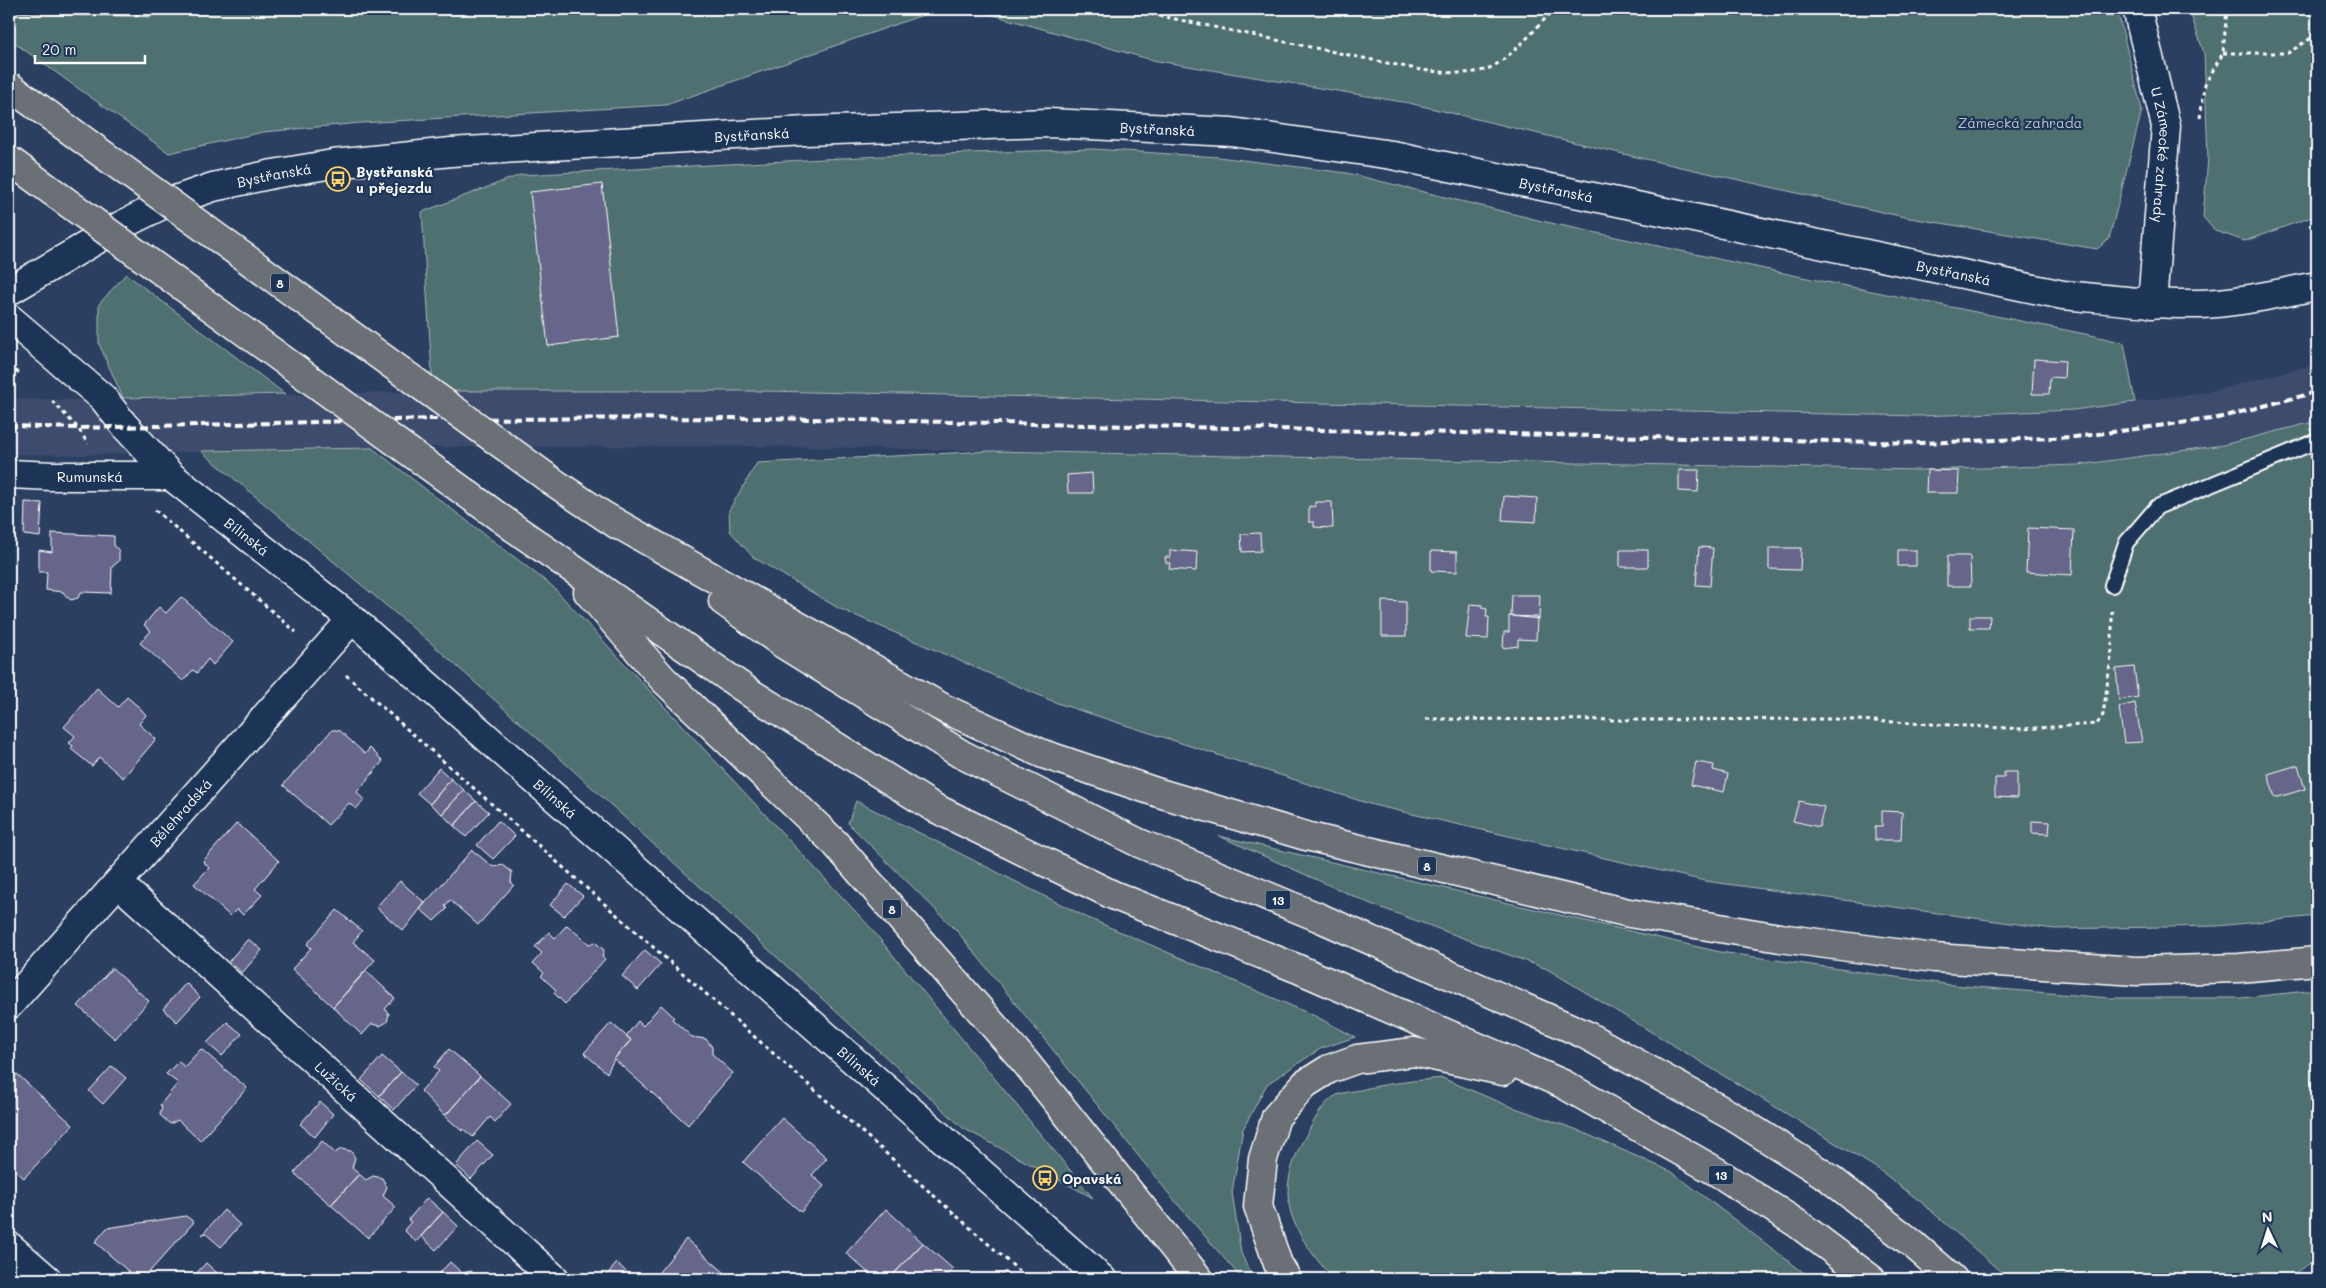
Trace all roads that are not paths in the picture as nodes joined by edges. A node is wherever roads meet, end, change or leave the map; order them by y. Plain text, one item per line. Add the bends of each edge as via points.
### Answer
1 (2137, 9) edge
2 (9, 86) edge
3 (9, 160) edge
4 (2317, 286) edge
5 (9, 291) edge
6 (2152, 304) junction
7 (9, 318) edge
8 (2317, 441) edge
9 (9, 474) edge
10 (170, 476) junction
11 (604, 516) junction
12 (560, 561) junction
13 (2112, 585) road end
14 (352, 619) junction
15 (118, 883) junction
16 (2317, 961) edge
17 (9, 1005) edge
18 (1563, 1084) junction
19 (9, 1246) edge
20 (47, 1279) edge
21 (555, 1279) edge
22 (1102, 1279) edge
23 (1199, 1279) edge
24 (1287, 1279) edge
25 (1871, 1279) edge
26 (1953, 1279) edge

1 - 6 street, U Zámecké zahrady via 2166,126
2 - 11 highway, 8, bridge
3 - 12 highway, 8, bridge
4 - 6 street, Bystřanská via 2202,304
5 - 6 street, Bystřanská via 164,204 213,187 343,163 498,149 805,131 1049,123 1232,132 1392,155 1965,276 2063,294
7 - 10 street, Bílinská via 103,398
8 - 13 lane via 2157,507 2126,543
9 - 10 street, Rumunská
10 - 14 street, Bílinská
11 - 16 highway, 8 via 951,712 1043,754 1159,793 1306,836 1629,913 1780,938 1934,958 2137,971 2239,968
11 - 26 highway, 13 via 783,644 961,754 1139,843 1318,917 1584,1034 1732,1116 1828,1178 1914,1244
12 - 18 highway, 13 via 752,694 933,807 1113,895 1296,968
12 - 23 highway, 8 via 663,679 835,844 1026,1063
14 - 15 street, Bělehradská
14 - 22 street, Bílinská
15 - 17 street, Bělehradská
15 - 21 street, Lužická
18 - 24 highway via 1414,1052 1357,1059 1329,1069 1305,1084 1276,1117 1263,1159 1258,1206 1278,1264
18 - 25 highway, 13 via 1717,1172 1798,1224
19 - 20 street

